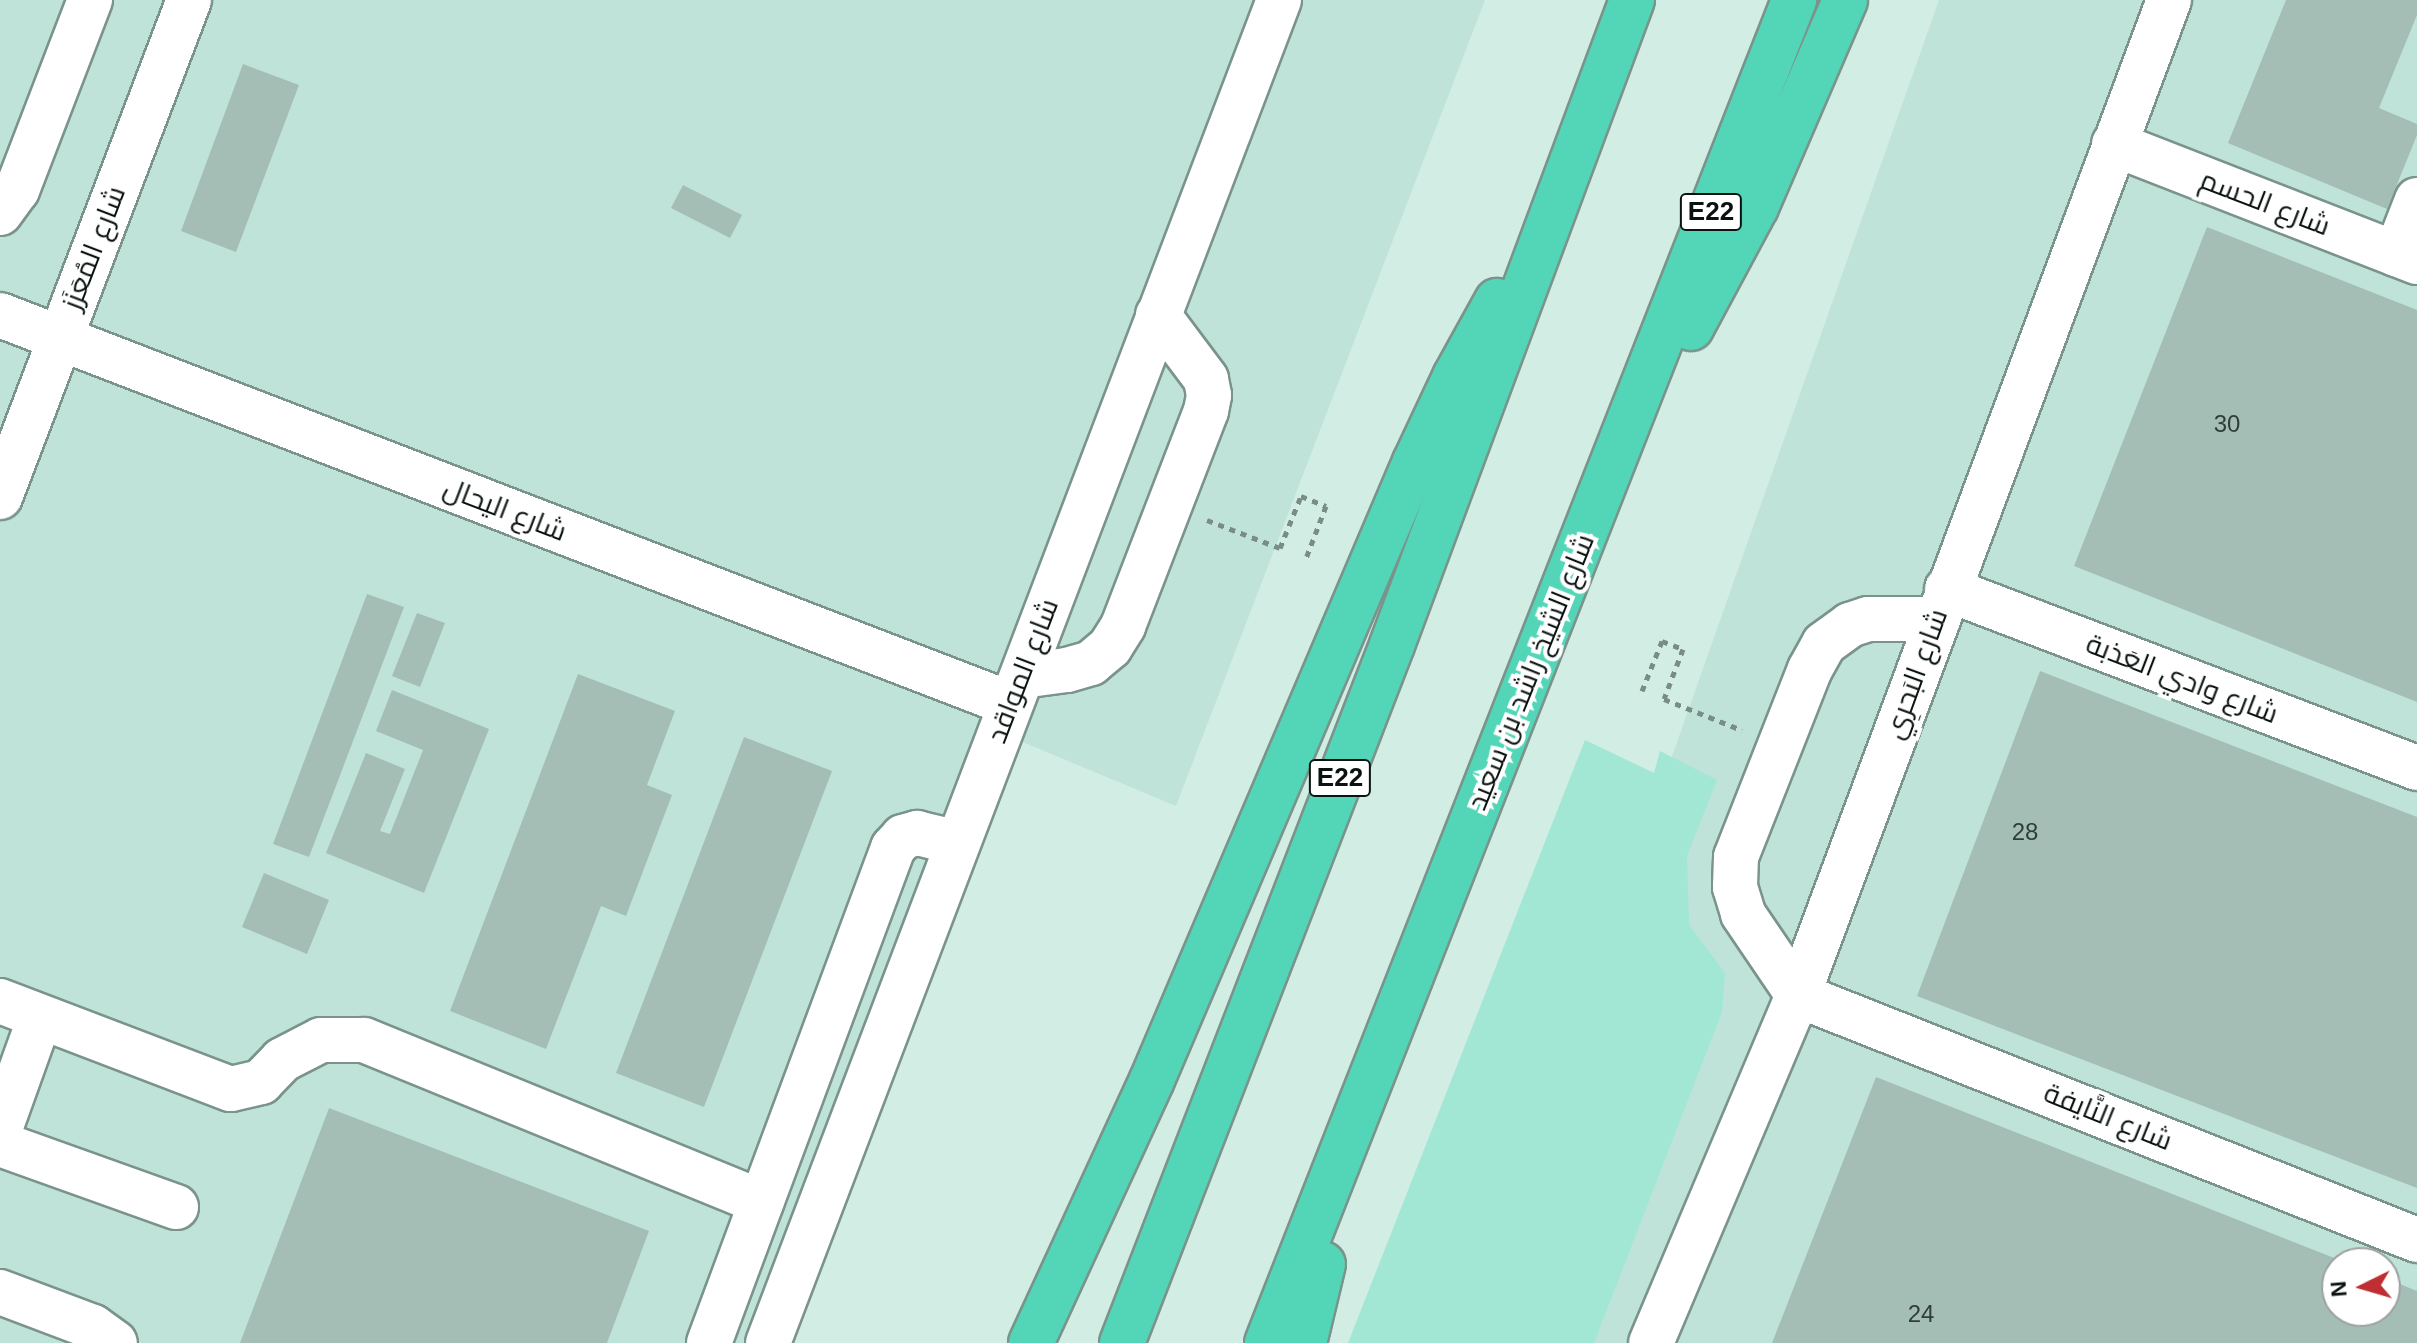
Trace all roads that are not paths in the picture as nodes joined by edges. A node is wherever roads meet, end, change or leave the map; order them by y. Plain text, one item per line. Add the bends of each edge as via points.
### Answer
1 (90, 0) edge
2 (189, 0) edge
3 (1279, 0) edge
4 (1632, 0) edge
5 (1794, 0) edge
6 (1845, 0) edge
7 (2169, 0) edge
8 (2114, 144) junction
9 (2417, 200) edge
10 (1554, 212) junction
11 (0, 213) edge
12 (2407, 258) edge
13 (0, 315) edge
14 (1158, 315) junction
15 (60, 339) junction
16 (1629, 424) junction
17 (0, 497) edge
18 (1941, 604) junction
19 (1016, 690) junction
20 (2417, 768) edge
21 (958, 843) junction
22 (1798, 995) junction
23 (0, 1001) edge
24 (40, 1017) junction
25 (1364, 1095) junction
26 (0, 1129) edge
27 (0, 1144) edge
28 (761, 1202) junction
29 (176, 1207) dead end
30 (2417, 1240) edge
31 (0, 1292) edge
32 (115, 1343) edge
33 (709, 1343) edge
34 (768, 1343) edge
35 (1031, 1343) edge
36 (1122, 1343) edge
37 (1267, 1343) edge
38 (1304, 1343) edge
39 (1651, 1343) edge

1 - 11 street via 17,190
2 - 15 street, شارع المُعَزَز
3 - 14 street, شارع المواقد
4 - 10 highway, E22
5 - 16 highway, شارع الشيخ راشد بن سعيد / E22
6 - 16 highway via 1756,207 1697,319
7 - 8 street, شارع البَحرِي
8 - 12 street, شارع الحسم
8 - 18 street, شارع البَحرِي
9 - 12 street
10 - 35 highway via 1501,294 1415,462 1152,1080
10 - 36 highway, E22
13 - 15 street, شارع اليحال
14 - 19 street, شارع المواقد
14 - 19 street via 1198,365 1209,395 1206,411 1123,626 1110,647 1091,663
15 - 17 street, شارع المُعَزَز
15 - 19 street, شارع اليحال
16 - 25 highway, شارع الشيخ راشد بن سعيد / E22
18 - 20 street, شارع وادي العَذبة
18 - 22 street, شارع البَحرِي
18 - 22 street via 1868,619 1835,635 1816,656 1736,857 1735,887 1743,914
19 - 21 street, شارع المواقد
21 - 28 street via 917,833 903,837 893,848
21 - 34 street, شارع المواقد
22 - 30 street, شارع النَّايفة
22 - 39 street, شارع البَحرِي
23 - 24 street
24 - 26 street
24 - 28 street via 231,1089 261,1082 282,1060 321,1040 364,1040
25 - 37 highway, شارع الشيخ راشد بن سعيد / E22
25 - 38 highway
27 - 29 street
28 - 33 street
31 - 32 street via 93,1327

